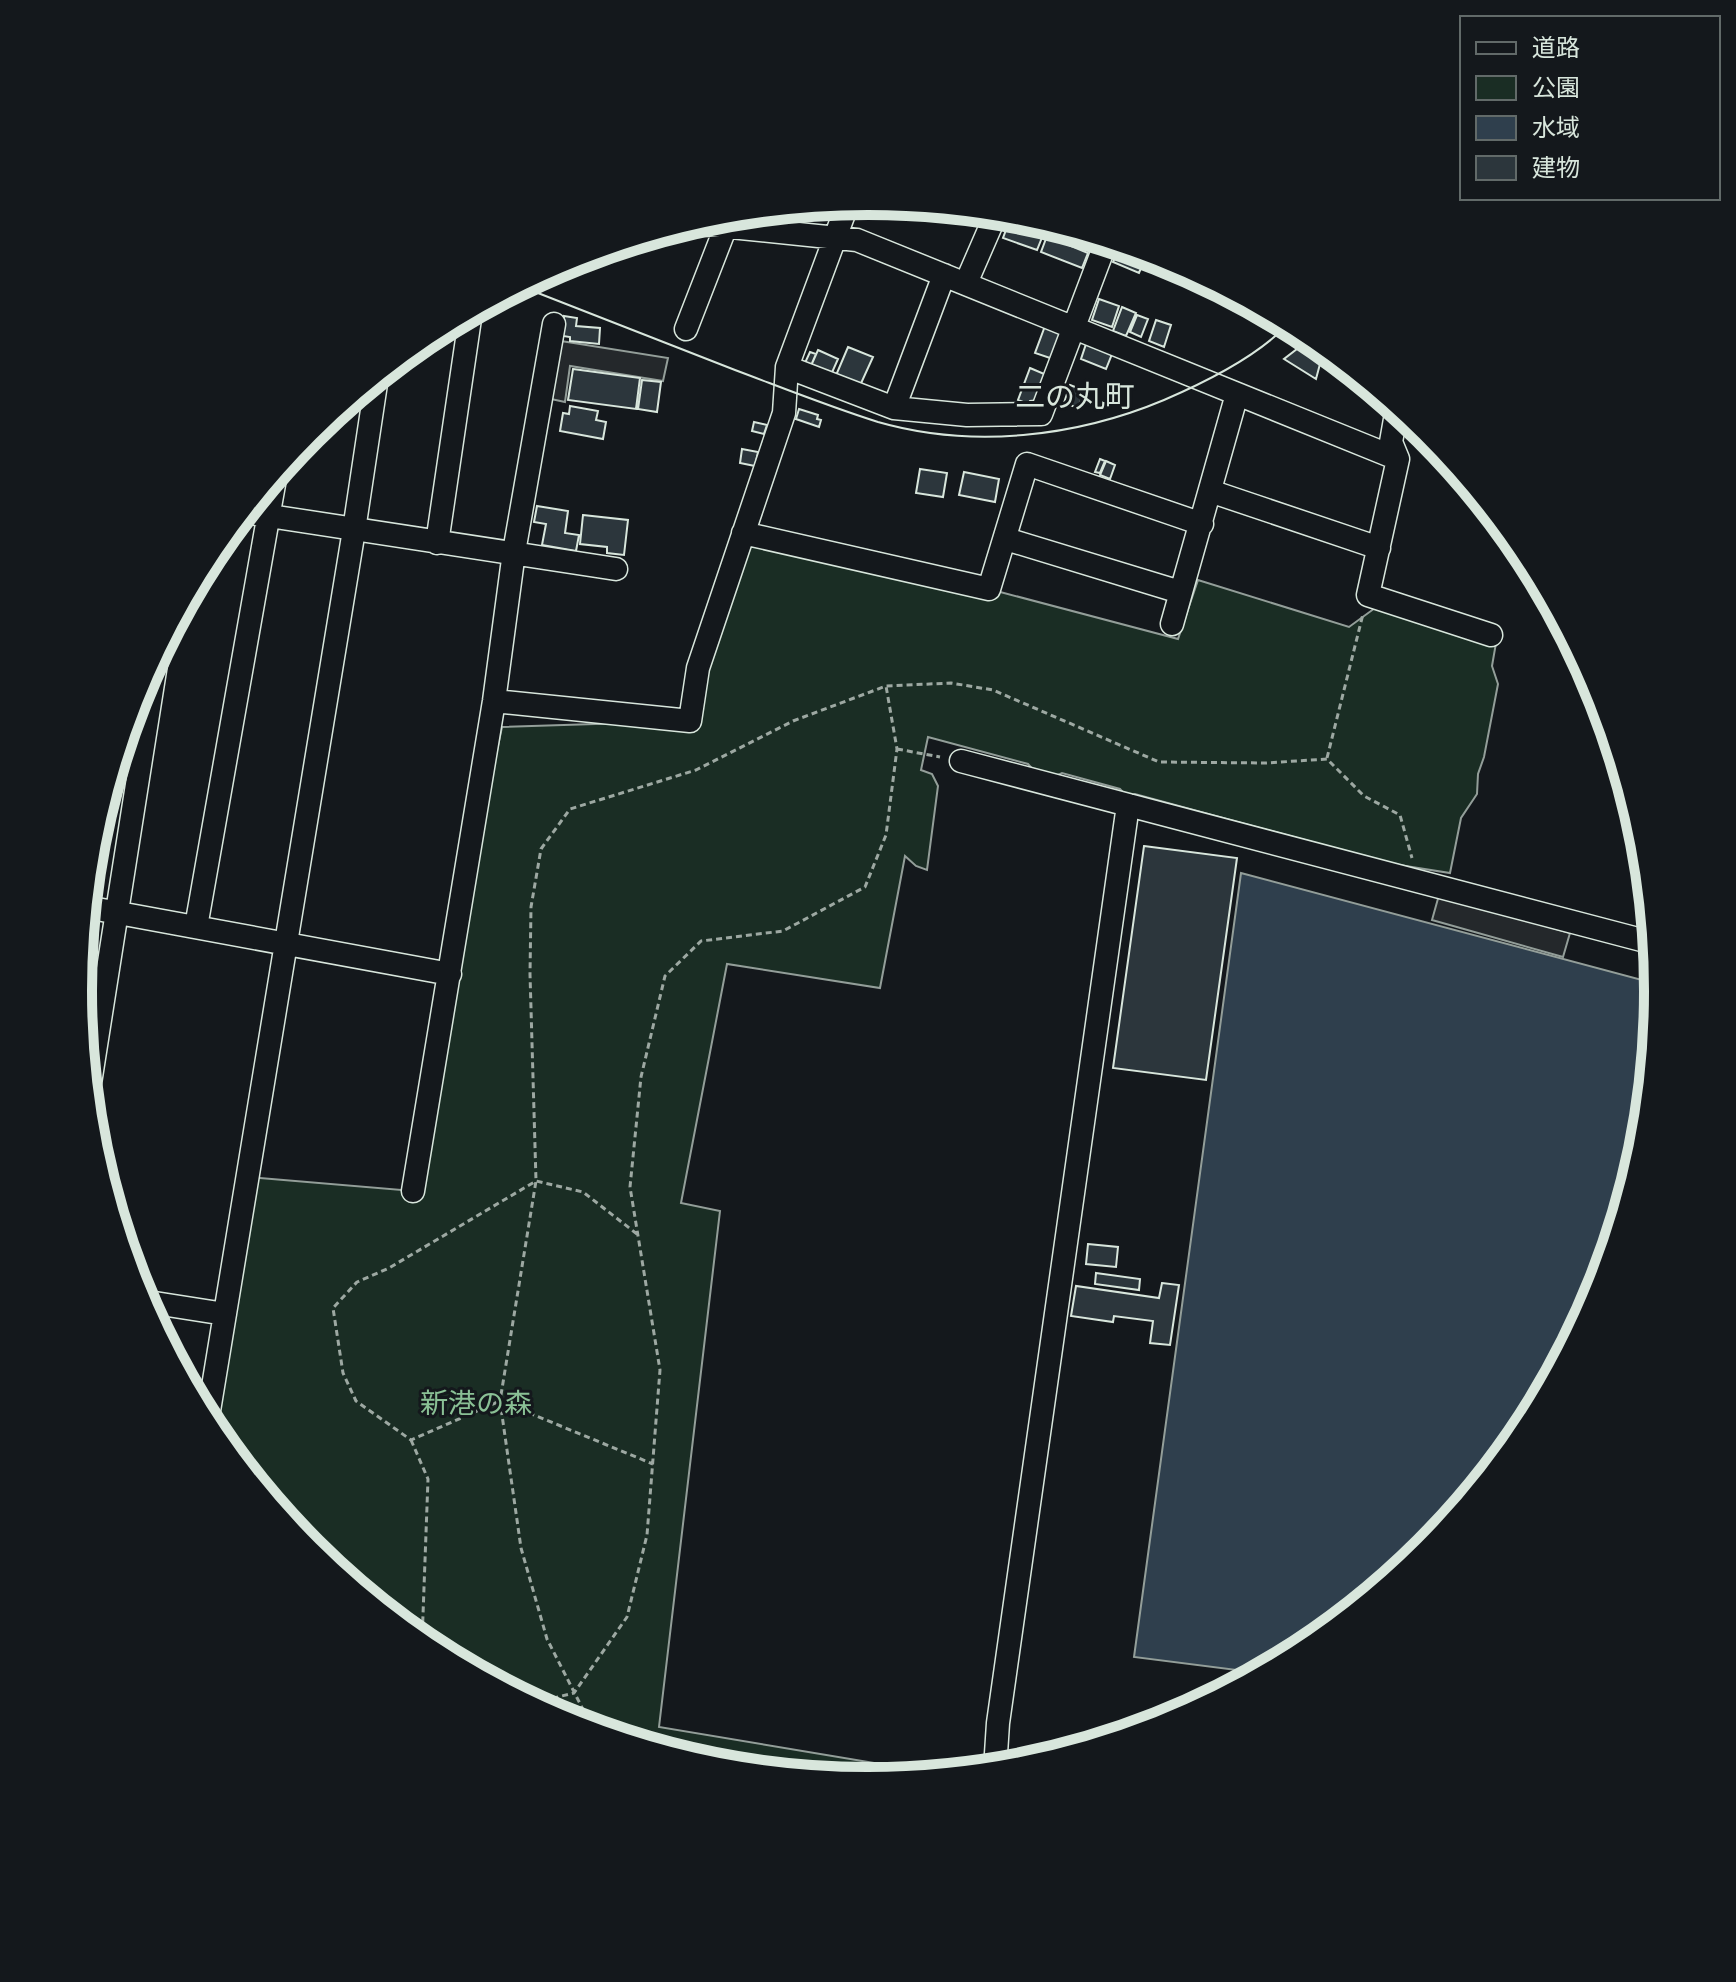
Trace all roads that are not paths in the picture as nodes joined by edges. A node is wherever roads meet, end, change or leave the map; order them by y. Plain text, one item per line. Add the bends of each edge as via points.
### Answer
1 (842, 216) edge
2 (750, 225) edge
3 (991, 226) edge
4 (725, 229) edge
5 (833, 238) junction
6 (1102, 251) edge
7 (944, 275) junction
8 (966, 283) junction
9 (554, 324) dead end
10 (469, 326) edge
11 (1074, 328) junction
12 (686, 329) dead end
13 (787, 367) junction
14 (375, 393) edge
15 (1237, 394) junction
16 (894, 408) junction
17 (1395, 421) edge
18 (1398, 459) junction
19 (1210, 491) junction
20 (273, 494) edge
21 (256, 514) edge
22 (269, 516) junction
23 (1202, 524) junction
24 (354, 530) junction
25 (743, 533) junction
26 (1006, 539) junction
27 (437, 543) junction
28 (1379, 548) junction
29 (514, 552) junction
30 (616, 569) dead end
31 (1180, 592) junction
32 (1172, 624) dead end
33 (1491, 635) dead end
34 (151, 694) edge
35 (494, 701) junction
36 (961, 761) road end
37 (1128, 805) junction
38 (97, 909) edge
39 (116, 913) junction
40 (196, 927) junction
41 (1642, 940) edge
42 (287, 944) junction
43 (450, 974) junction
44 (93, 1014) edge
45 (413, 1191) dead end
46 (158, 1304) edge
47 (225, 1314) junction
48 (210, 1402) edge
49 (996, 1756) edge

1 - 5 street
2 - 5 street
3 - 8 street
4 - 12 street
5 - 7 street via 857,240
5 - 13 street
6 - 11 street
7 - 8 street
7 - 16 street
8 - 11 street
9 - 29 street
10 - 27 street
11 - 15 street
11 - 16 street via 1041,414 967,415
13 - 16 street
13 - 25 street via 784,413
14 - 24 street
15 - 18 street
15 - 19 street
17 - 18 street via 1391,442
18 - 28 street
19 - 23 street
19 - 28 street
20 - 22 street
21 - 22 street
22 - 24 street
22 - 40 street
23 - 26 street via 1027,464
23 - 31 street
24 - 27 street
24 - 42 street
25 - 26 street via 989,589
25 - 35 street via 698,668 690,721
26 - 31 street
27 - 29 street
28 - 33 street via 1368,595
29 - 30 street
29 - 35 street
31 - 32 street
34 - 39 street
35 - 43 street
36 - 37 street
37 - 41 street
37 - 49 street
38 - 39 street
39 - 40 street
39 - 44 street
40 - 42 street
42 - 43 street
42 - 47 street
43 - 45 street
46 - 47 street
47 - 48 street

